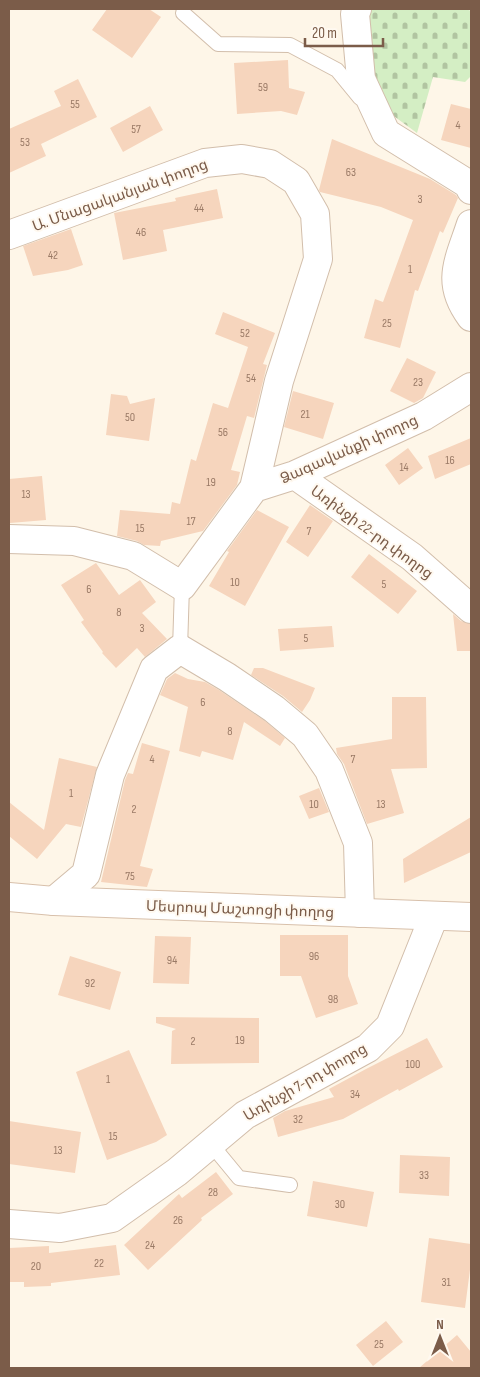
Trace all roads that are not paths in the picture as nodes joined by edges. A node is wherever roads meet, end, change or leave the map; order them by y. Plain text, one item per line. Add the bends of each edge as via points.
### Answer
1 (357, 9) edge
2 (183, 13) dead end
3 (386, 132) junction
4 (471, 190) edge
5 (471, 224) edge
6 (9, 235) edge
7 (471, 317) edge
8 (471, 387) edge
9 (295, 475) junction
10 (254, 488) junction
11 (9, 539) edge
12 (182, 586) junction
13 (471, 609) edge
14 (180, 649) junction
15 (9, 897) edge
16 (54, 901) junction
17 (360, 914) junction
18 (434, 916) junction
19 (471, 916) edge
20 (211, 1144) junction
21 (290, 1185) dead end
22 (9, 1224) edge

1 - 3 street via 361,79
2 - 3 lane via 218,44 290,46 338,70
3 - 4 street via 468,184
5 - 7 street via 455,272 458,295
6 - 10 street, Ա. Մնացականյան փողոց via 205,163 242,158 270,164 296,181 315,214 318,259 279,381
8 - 9 street, Ձագավանքի փողոց via 424,416
9 - 10 street, Ձագավանքի փողոց
9 - 13 street, Առինջի 22-րդ փողոց via 412,557
10 - 12 street
11 - 12 street via 74,541 133,556
12 - 14 lane
14 - 16 street via 154,669 143,695 110,775 86,874
14 - 17 street via 274,709 305,735 329,770 358,843
15 - 16 street, Մեսրոպ Մաշտոցի փողոց
16 - 17 street, Մեսրոպ Մաշտոցի փողոց
17 - 18 street, Մեսրոպ Մաշտոցի փողոց
18 - 19 street, Մեսրոպ Մաշտոցի փողոց
18 - 20 street, Առինջի 7-րդ փողոց via 390,1026 368,1048 245,1114
20 - 21 lane via 239,1178
20 - 22 street, Առինջի 7-րդ փողոց via 112,1218 60,1228

